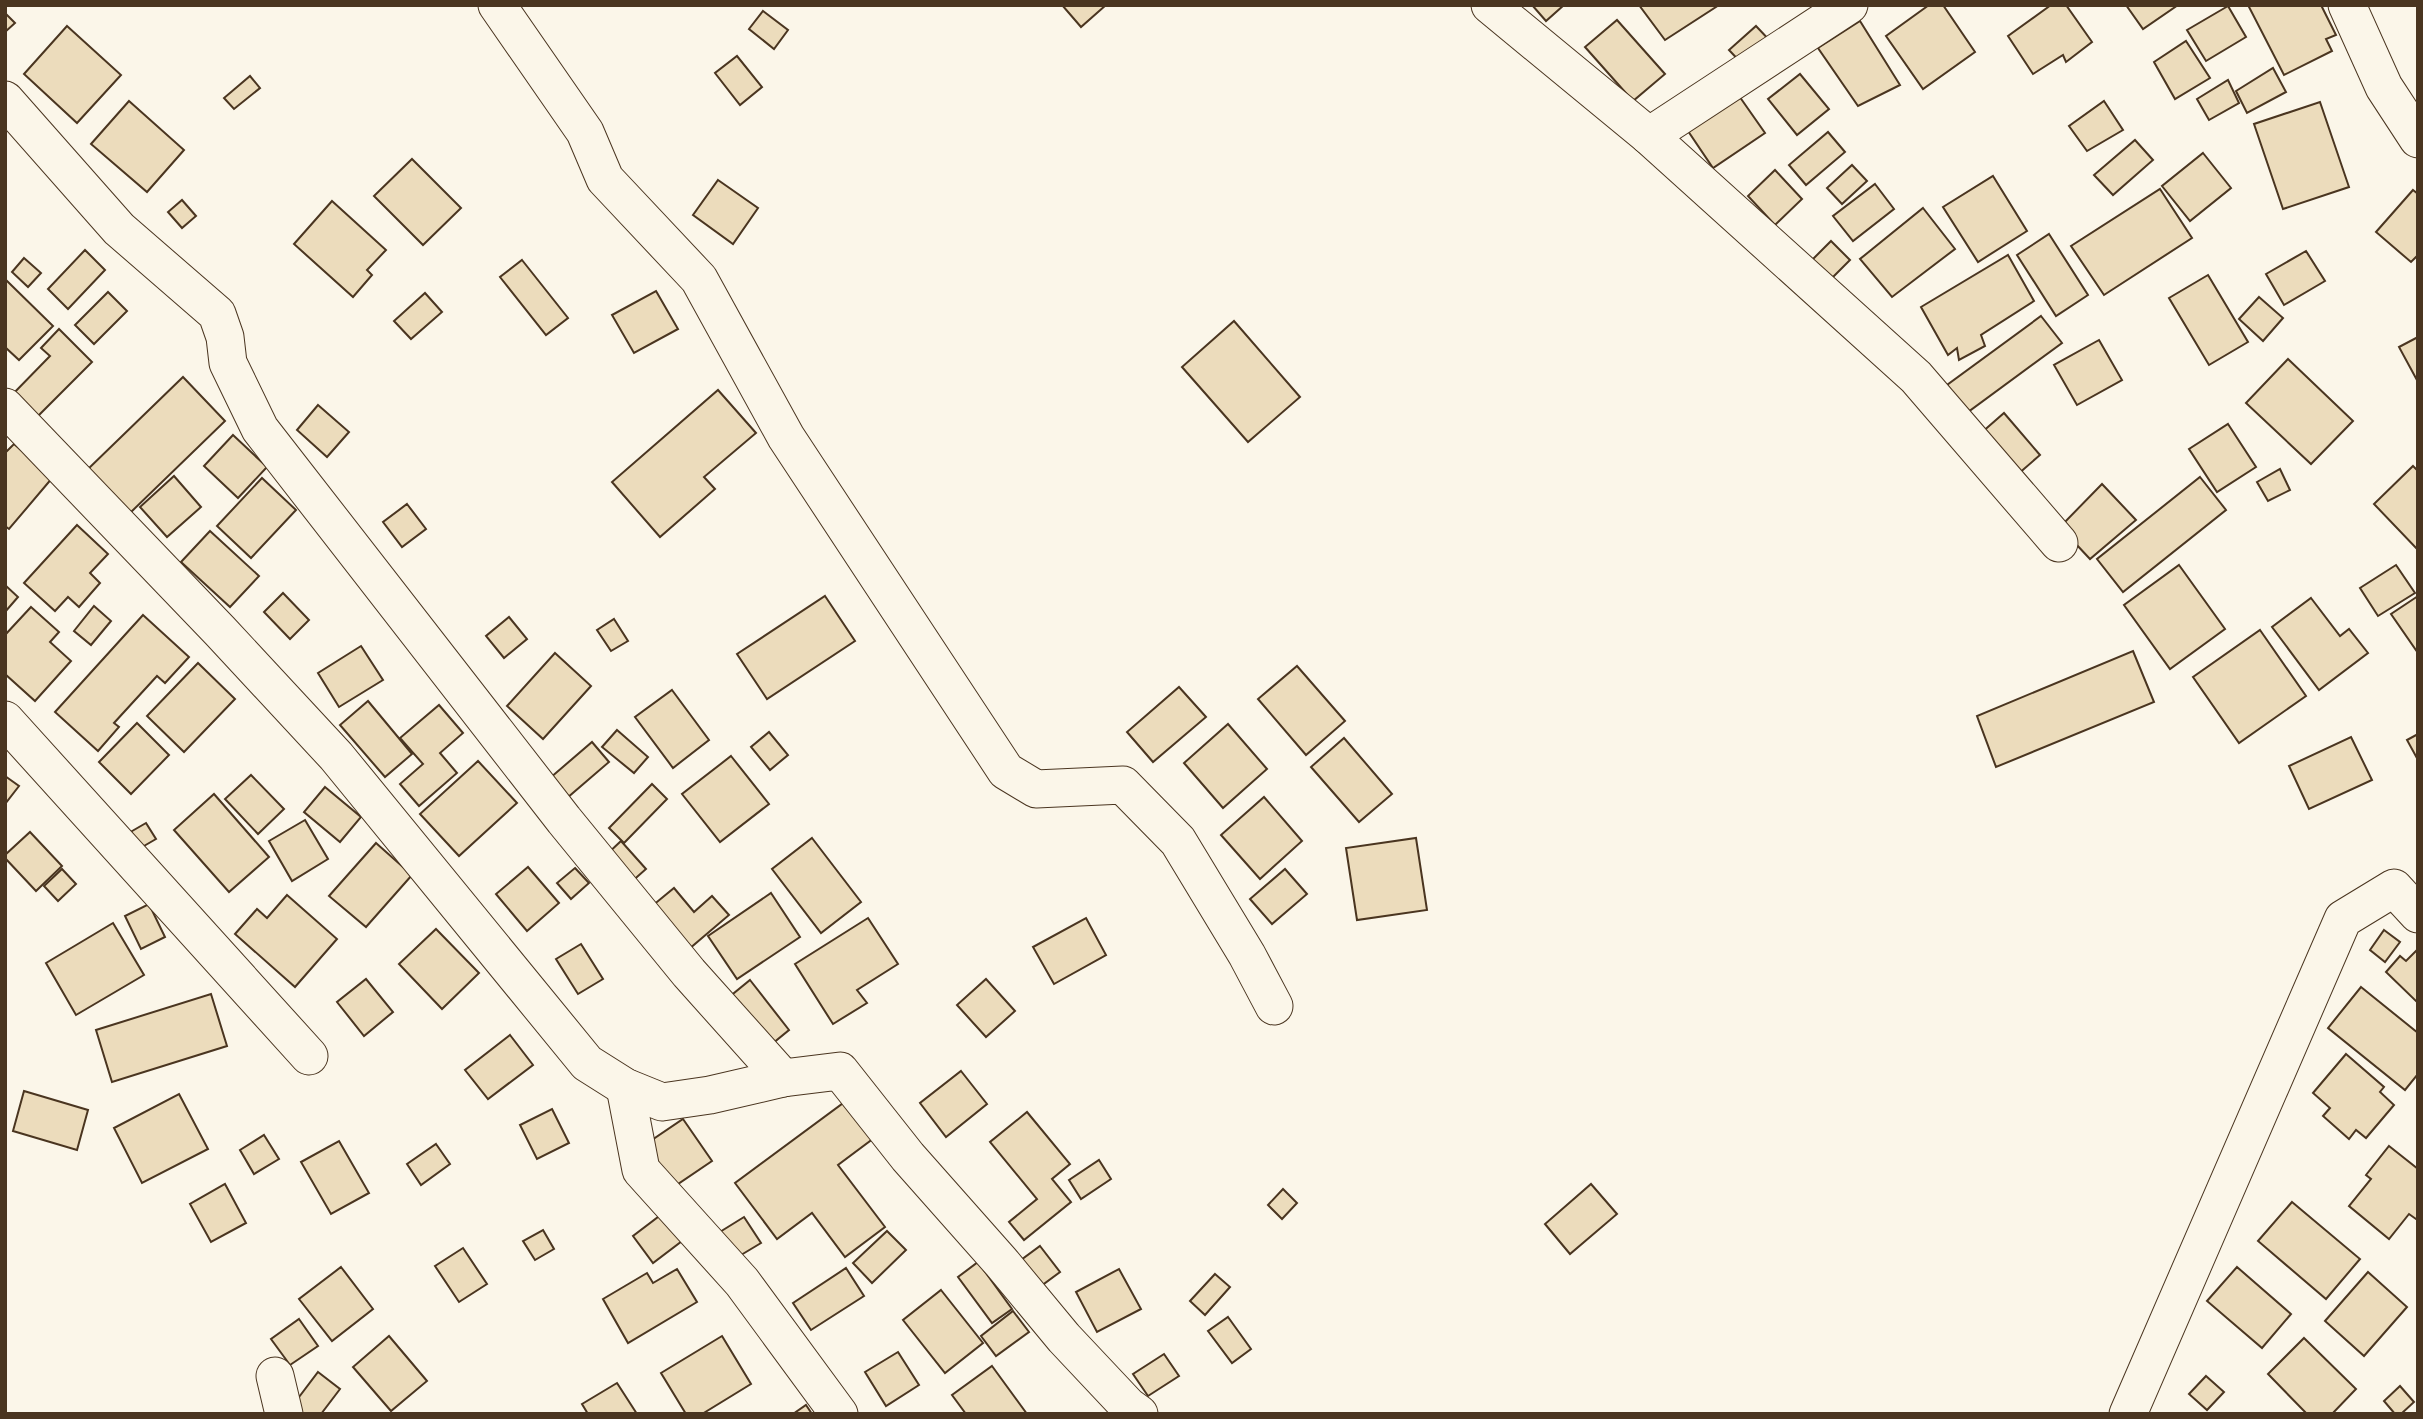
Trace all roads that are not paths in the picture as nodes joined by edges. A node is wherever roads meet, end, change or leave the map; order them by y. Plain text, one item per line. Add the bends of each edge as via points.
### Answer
1 (497, 5) edge
2 (1490, 5) edge
3 (1849, 5) edge
4 (2347, 5) edge
5 (5, 100) edge
6 (1649, 136) junction
7 (2418, 139) edge
8 (5, 407) edge
9 (2059, 543) dead end
10 (5, 720) edge
11 (2418, 914) edge
12 (1274, 1006) dead end
13 (309, 1056) dead end
14 (783, 1078) junction
15 (625, 1087) junction
16 (275, 1376) dead end
17 (284, 1414) edge
18 (839, 1414) edge
19 (1139, 1414) edge
20 (2128, 1414) edge

1 - 12 street via 585,132 605,179 699,279 786,437 1006,771 1036,789 1123,785 1178,841
2 - 6 street
3 - 6 street
4 - 7 street via 2384,87
5 - 14 street via 119,229 216,314 228,363 260,429 564,820 689,973
6 - 9 street via 1916,377
8 - 15 street via 336,755 587,1063
10 - 13 street
11 - 20 street via 2393,888 2343,919
14 - 15 street via 662,1102
14 - 19 street via 840,1072 1064,1338
15 - 18 street via 641,1170 742,1282
16 - 17 street

